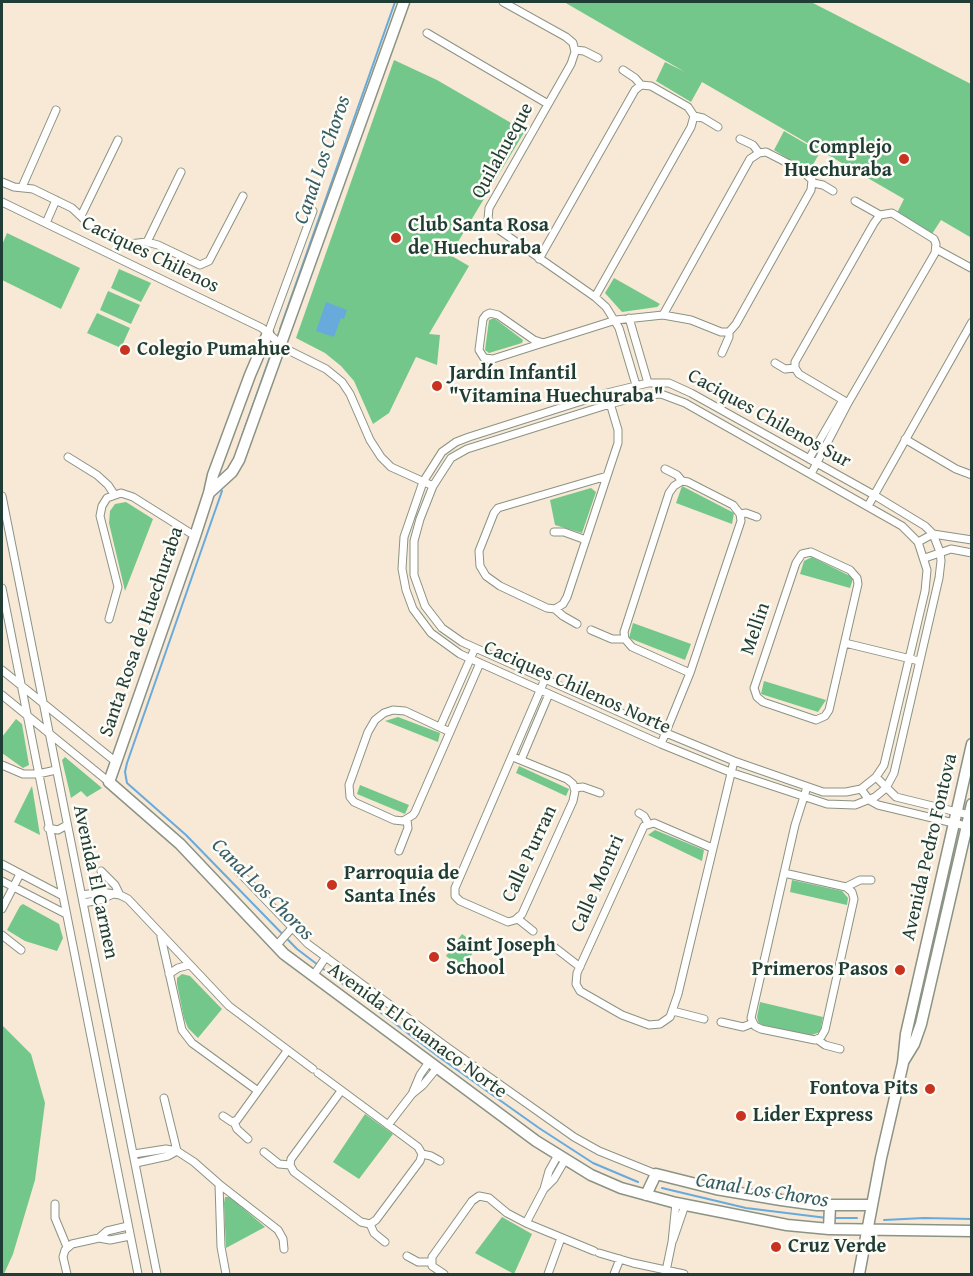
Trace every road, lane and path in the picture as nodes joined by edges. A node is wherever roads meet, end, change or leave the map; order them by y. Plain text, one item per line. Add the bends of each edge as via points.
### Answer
1 (404, 2) edge
2 (503, 2) edge
3 (427, 33) dead end
4 (575, 50) junction
5 (598, 58) dead end
6 (623, 70) dead end
7 (641, 86) junction
8 (548, 104) junction
9 (56, 110) dead end
10 (694, 116) junction
11 (718, 126) dead end
12 (740, 139) dead end
13 (118, 140) dead end
14 (759, 153) junction
15 (181, 172) dead end
16 (2, 182) edge
17 (813, 183) junction
18 (22, 187) junction
19 (833, 191) dead end
20 (243, 196) dead end
21 (56, 200) junction
22 (855, 201) dead end
23 (2, 202) edge
24 (313, 211) dead end
25 (880, 215) junction
26 (81, 216) junction
27 (46, 223) junction
28 (147, 242) junction
29 (936, 249) junction
30 (539, 259) junction
31 (971, 268) edge
32 (596, 297) junction
33 (663, 315) junction
34 (629, 318) junction
35 (616, 320) junction
36 (972, 322) edge
37 (729, 332) junction
38 (268, 333) junction
39 (280, 344) junction
40 (543, 344) junction
41 (722, 353) dead end
42 (775, 363) dead end
43 (795, 368) junction
44 (648, 383) junction
45 (636, 385) junction
46 (607, 393) junction
47 (845, 401) junction
48 (610, 404) junction
49 (905, 439) junction
50 (223, 448) junction
51 (68, 457) dead end
52 (239, 460) junction
53 (812, 461) junction
54 (665, 469) dead end
55 (811, 474) junction
56 (972, 475) edge
57 (607, 476) junction
58 (682, 481) junction
59 (423, 482) junction
60 (433, 486) junction
61 (209, 493) junction
62 (114, 494) junction
63 (874, 495) junction
64 (2, 496) edge
65 (868, 506) junction
66 (740, 514) junction
67 (757, 517) dead end
68 (554, 532) dead end
69 (933, 534) junction
70 (195, 536) junction
71 (10, 538) junction
72 (2, 540) edge
73 (586, 540) junction
74 (972, 540) edge
75 (918, 542) junction
76 (940, 552) junction
77 (972, 553) edge
78 (401, 558) junction
79 (413, 558) junction
80 (925, 558) junction
81 (2, 588) edge
82 (555, 609) junction
83 (109, 619) dead end
84 (577, 624) dead end
85 (591, 630) dead end
86 (625, 639) junction
87 (844, 644) junction
88 (475, 648) junction
89 (470, 659) junction
90 (909, 659) junction
91 (919, 661) junction
92 (480, 663) junction
93 (2, 670) edge
94 (690, 673) junction
95 (545, 680) junction
96 (21, 685) junction
97 (541, 690) junction
98 (2, 694) edge
99 (549, 694) junction
100 (42, 702) junction
101 (27, 715) junction
102 (440, 727) junction
103 (450, 732) junction
104 (666, 733) junction
105 (49, 735) junction
106 (661, 744) junction
107 (972, 744) edge
108 (513, 757) junction
109 (521, 760) junction
110 (734, 761) junction
111 (116, 762) junction
112 (2, 765) edge
113 (56, 770) junction
114 (730, 772) junction
115 (38, 774) junction
116 (876, 777) junction
117 (109, 782) junction
118 (807, 787) junction
119 (574, 788) junction
120 (886, 788) junction
121 (861, 789) junction
122 (600, 793) dead end
123 (803, 798) junction
124 (869, 800) junction
125 (970, 810) edge
126 (956, 812) junction
127 (639, 813) dead end
128 (407, 820) junction
129 (648, 823) junction
130 (954, 823) junction
131 (67, 825) junction
132 (966, 826) junction
133 (48, 828) junction
134 (712, 848) junction
135 (399, 851) dead end
136 (2, 864) edge
137 (237, 870) dead end
138 (101, 871) dead end
139 (784, 873) junction
140 (20, 874) junction
141 (871, 880) dead end
142 (2, 881) edge
143 (12, 886) junction
144 (846, 887) junction
145 (116, 895) junction
146 (63, 896) junction
147 (82, 899) junction
148 (2, 909) edge
149 (66, 914) junction
150 (518, 919) junction
151 (290, 931) junction
152 (533, 931) dead end
153 (160, 934) junction
154 (2, 935) edge
155 (549, 943) dead end
156 (278, 944) junction
157 (21, 950) dead end
158 (325, 959) junction
159 (189, 965) junction
160 (580, 967) junction
161 (315, 973) junction
162 (168, 974) junction
163 (673, 1011) junction
164 (704, 1019) dead end
165 (721, 1022) dead end
166 (753, 1023) junction
167 (818, 1040) junction
168 (840, 1049) dead end
169 (287, 1051) junction
170 (903, 1063) junction
171 (433, 1065) junction
172 (258, 1091) junction
173 (341, 1091) junction
174 (164, 1098) dead end
175 (223, 1116) dead end
176 (234, 1122) junction
177 (388, 1125) junction
178 (248, 1139) dead end
179 (177, 1151) junction
180 (264, 1152) dead end
181 (134, 1154) junction
182 (422, 1154) junction
183 (562, 1158) junction
184 (440, 1161) dead end
185 (136, 1163) junction
186 (290, 1165) junction
187 (656, 1174) junction
188 (219, 1184) junction
189 (646, 1195) junction
190 (55, 1204) dead end
191 (680, 1204) junction
192 (871, 1205) junction
193 (829, 1218) junction
194 (526, 1223) junction
195 (370, 1224) junction
196 (128, 1226) junction
197 (866, 1229) junction
198 (972, 1230) edge
199 (130, 1236) junction
200 (99, 1238) junction
201 (561, 1238) junction
202 (385, 1242) dead end
203 (67, 1247) junction
204 (284, 1249) dead end
205 (407, 1256) dead end
206 (620, 1260) junction
207 (431, 1262) junction
208 (666, 1271) junction
209 (857, 1273) edge
210 (67, 1275) edge
211 (138, 1275) edge
212 (157, 1275) edge
213 (226, 1275) edge
214 (444, 1275) edge
215 (548, 1275) edge
216 (614, 1275) edge
217 (684, 1275) edge

1 - 39 street, Santa Rosa de Huechuraba
2 - 4 street via 566,38
3 - 8 street
4 - 5 street
4 - 8 street, Quilahueque
6 - 7 street
7 - 10 street via 651,86 688,107
7 - 30 street via 632,93
8 - 30 street, Quilahueque via 487,215 492,225
9 - 18 street
10 - 11 street
10 - 32 street
12 - 14 street
13 - 26 street
14 - 17 street via 770,153 801,170
14 - 33 street via 748,162
15 - 28 street
16 - 18 street
17 - 19 street
17 - 37 street
18 - 21 street
20 - 28 street via 207,264 195,264
21 - 26 street
21 - 27 street
22 - 25 street
23 - 27 street, Caciques Chilenos
24 - 38 street, Santa Rosa de Huechuraba
25 - 29 street via 896,214 934,238
25 - 43 street via 796,357
26 - 28 street via 92,227 129,244
27 - 38 street, Caciques Chilenos
29 - 31 street
29 - 47 street
30 - 32 street, Quilahueque
32 - 35 street, Quilahueque
33 - 34 street
33 - 37 street
34 - 35 street
34 - 44 street
35 - 40 street
35 - 45 street
36 - 49 street
37 - 41 street
38 - 39 street, Caciques Chilenos
38 - 50 street, Santa Rosa de Huechuraba
39 - 52 street, Santa Rosa de Huechuraba
39 - 59 street, Caciques Chilenos via 337,377 350,394 381,457 391,467
40 - 40 street via 498,315 490,313 483,319 479,350 490,360
42 - 43 street via 785,369
43 - 47 street
44 - 45 street, Caciques Chilenos Sur
44 - 53 street, Caciques Chilenos Sur via 669,383 684,389
45 - 46 street, Caciques Chilenos Sur
46 - 48 street
46 - 59 street, Caciques Chilenos Sur via 456,442 438,457
47 - 53 street
48 - 55 street, Caciques Chilenos Sur via 649,395 671,396
48 - 57 street via 619,438
48 - 60 street, Caciques Chilenos Sur via 461,451 447,463
49 - 56 street
49 - 63 street
50 - 52 street via 227,460
50 - 61 street, Santa Rosa de Huechuraba
51 - 62 street via 97,475
52 - 61 street, Santa Rosa de Huechuraba
53 - 55 street
53 - 63 street, Caciques Chilenos Sur
54 - 58 street
55 - 65 street, Caciques Chilenos Sur
57 - 73 street
57 - 82 street via 501,506 480,546 480,566 490,580
58 - 66 street via 733,505
58 - 86 street via 669,494 624,628
59 - 60 street, Caciques Chilenos
59 - 78 street, Caciques Chilenos Norte via 406,526
60 - 79 street, Caciques Chilenos Norte via 416,530
61 - 70 street, Santa Rosa de Huechuraba
62 - 70 street via 133,497
62 - 83 street via 107,498 100,516 118,587
63 - 65 street
63 - 69 street, Caciques Chilenos Sur
64 - 71 street, Avenida El Carmen
65 - 75 street, Caciques Chilenos Sur via 907,529
66 - 67 street
66 - 94 street via 740,525
68 - 73 street
69 - 74 street, Caciques Chilenos Sur
69 - 75 street
69 - 76 street
70 - 111 street, Santa Rosa de Huechuraba
71 - 72 street
71 - 100 street, Avenida El Carmen
73 - 82 street via 565,600
75 - 80 street, Caciques Chilenos Sur
76 - 77 street via 951,549
76 - 80 street
76 - 91 street via 939,578
78 - 79 street
78 - 89 street, Caciques Chilenos Norte via 406,590 418,618 439,640
79 - 88 street, Caciques Chilenos Norte via 417,586 431,615 446,632
80 - 90 street via 927,584
81 - 96 street, Avenida El Carmen
82 - 84 street
85 - 86 street via 612,639
86 - 94 street
87 - 87 street, Mellin via 857,578 850,570 817,554 805,553 796,563 759,671 757,697 766,704 810,719 822,718 829,710
87 - 90 street
88 - 89 street
88 - 95 street, Caciques Chilenos Norte
89 - 92 street, Caciques Chilenos Norte
89 - 102 street
90 - 91 street
90 - 116 street via 885,761
91 - 120 street via 894,773
92 - 97 street, Caciques Chilenos Norte
92 - 103 street
93 - 96 street
94 - 104 street
95 - 97 street, Calle Purran
95 - 104 street, Caciques Chilenos Norte
96 - 100 street
96 - 101 street, Avenida El Carmen
97 - 99 street, Caciques Chilenos Norte
97 - 108 street, Calle Purran
98 - 101 street, Avenida El Guanaco Norte
99 - 106 street, Caciques Chilenos Norte
99 - 109 street
100 - 105 street, Avenida El Carmen
100 - 111 street
101 - 105 street, Avenida El Guanaco Norte
101 - 115 street, Avenida El Carmen
102 - 103 street
102 - 128 street via 405,711 384,713 368,732 349,785 354,802 394,820
103 - 128 street via 415,812
104 - 106 street
104 - 110 street, Caciques Chilenos Norte
105 - 113 street, Avenida El Carmen
105 - 117 street, Avenida El Guanaco Norte
106 - 114 street, Caciques Chilenos Norte
107 - 126 street, Avenida Pedro Fontova
108 - 109 street, Calle Purran
108 - 150 street, Calle Purran via 454,892 460,902 508,922
109 - 119 street, Calle Purran via 567,779
110 - 114 street
110 - 118 street, Caciques Chilenos Norte
111 - 117 street, Santa Rosa de Huechuraba
112 - 115 street via 23,774
113 - 115 street
113 - 131 street, Avenida El Carmen
114 - 123 street, Caciques Chilenos Norte
114 - 134 street
115 - 133 street, Avenida El Carmen
116 - 120 street
116 - 121 street
117 - 156 street, Avenida El Guanaco Norte via 180,844
118 - 121 street, Caciques Chilenos Norte via 832,793
118 - 123 street
119 - 122 street
119 - 150 street, Calle Purran via 573,801
120 - 124 street, Caciques Chilenos Norte
120 - 126 street via 898,798
121 - 124 street
123 - 124 street, Caciques Chilenos Norte via 842,806
123 - 139 street
124 - 130 street via 887,808
125 - 126 street
125 - 132 street, Avenida Pedro Fontova
126 - 130 street, Avenida Pedro Fontova
127 - 129 street
128 - 135 street
129 - 134 street, Calle Montri
129 - 160 street, Calle Montri via 640,831
130 - 132 street
130 - 170 street, Avenida Pedro Fontova via 906,1034
131 - 133 street via 58,830
131 - 147 street, Avenida El Carmen
132 - 170 street, Avenida Pedro Fontova via 921,1024
133 - 146 street, Avenida El Carmen
134 - 163 street
136 - 140 street
137 - 151 street, Avenida El Guanaco Norte
138 - 145 street via 115,885
139 - 144 street
139 - 166 street
140 - 143 street
140 - 146 street
141 - 144 street
142 - 143 street
143 - 148 street
143 - 149 street
144 - 167 street via 854,895 854,903 825,1030
145 - 147 street via 100,900
145 - 153 street via 133,903
146 - 149 street, Avenida El Carmen
147 - 181 street, Avenida El Carmen
149 - 196 street, Avenida El Carmen
150 - 152 street
151 - 156 street
151 - 158 street, Avenida El Guanaco Norte
153 - 159 street
153 - 162 street
154 - 157 street
155 - 160 street
156 - 161 street, Avenida El Guanaco Norte
158 - 161 street
158 - 187 street, Avenida El Guanaco Norte via 574,1137
159 - 162 street
159 - 169 street via 229,1006
160 - 163 street via 576,980 580,991 621,1015 657,1025 668,1020
161 - 171 street, Avenida El Guanaco Norte
162 - 172 street via 185,1036
163 - 164 street
165 - 166 street via 743,1027
166 - 167 street via 761,1029
167 - 168 street
169 - 172 street
169 - 173 street
170 - 192 street, Avenida Pedro Fontova
171 - 177 street via 423,1085
171 - 183 street, Avenida El Guanaco Norte
172 - 176 street
173 - 177 street
173 - 186 street
174 - 179 street
175 - 176 street
176 - 178 street
177 - 182 street
179 - 181 street
179 - 185 street
179 - 188 street
180 - 186 street via 279,1164
181 - 185 street, Avenida El Carmen
182 - 184 street
182 - 195 street
183 - 189 street, Avenida El Guanaco Norte via 606,1182
183 - 194 street via 554,1179 544,1189
185 - 212 street, Avenida El Carmen
186 - 195 street via 361,1222
187 - 189 street
187 - 193 street, Avenida El Guanaco Norte via 781,1200
188 - 204 street via 278,1230 284,1239
188 - 213 street
189 - 191 street, Avenida El Guanaco Norte
190 - 203 street via 55,1218
191 - 193 street, Avenida El Guanaco Norte via 787,1225
191 - 208 street
192 - 193 street, Avenida El Guanaco Norte
192 - 197 street, Avenida Pedro Fontova
193 - 197 street, Avenida El Guanaco Norte
194 - 201 street
194 - 207 street via 482,1196 472,1201
195 - 202 street
196 - 199 street, Avenida El Carmen
196 - 200 street
197 - 198 street, Avenida El Guanaco Norte
197 - 209 street, Avenida Pedro Fontova
199 - 200 street
199 - 211 street, Avenida El Carmen
200 - 203 street
201 - 206 street
201 - 215 street
203 - 210 street via 63,1261
205 - 207 street via 418,1262
206 - 208 street
206 - 216 street
207 - 214 street
208 - 217 street

